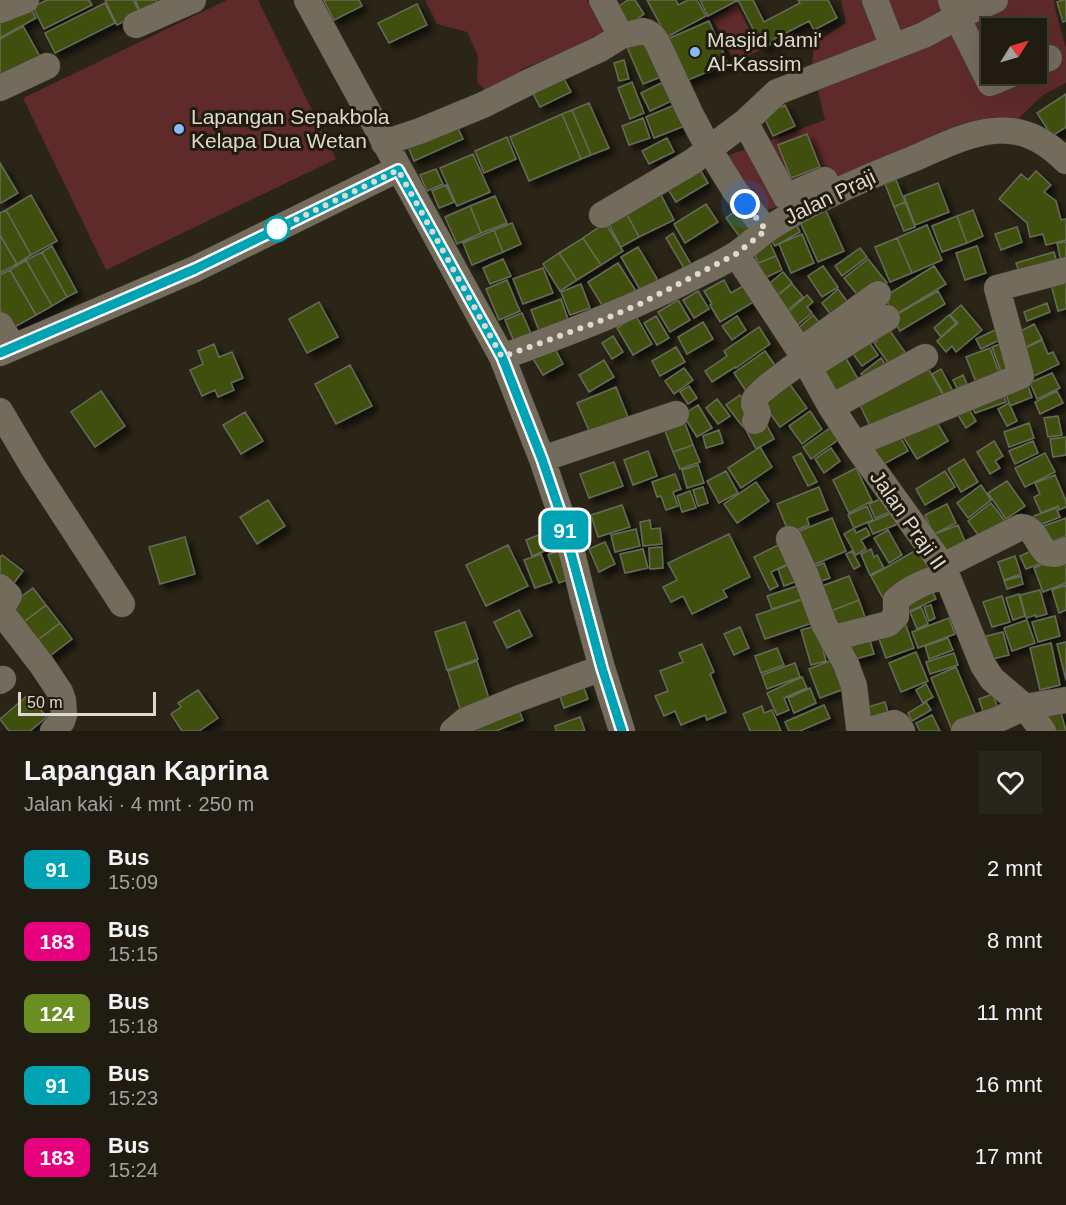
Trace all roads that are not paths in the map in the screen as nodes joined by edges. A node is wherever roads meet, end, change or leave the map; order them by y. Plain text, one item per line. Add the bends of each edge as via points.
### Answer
1 (26, 0) edge
2 (193, 0) edge
3 (307, 0) edge
4 (602, 0) edge
5 (875, 0) edge
6 (995, 0) edge
7 (954, 9) edge
8 (0, 10) edge
9 (136, 25) dead end
10 (621, 36) junction
11 (893, 46) junction
12 (981, 64) edge
13 (47, 66) dead end
14 (0, 88) edge
15 (745, 122) junction
16 (949, 125) dead end
17 (384, 143) junction
18 (709, 149) junction
19 (1066, 161) edge
20 (398, 170) junction
21 (602, 215) dead end
22 (766, 230) junction
23 (736, 254) junction
24 (1066, 270) edge
25 (878, 294) dead end
26 (887, 318) dead end
27 (0, 325) edge
28 (7, 350) edge
29 (502, 357) junction
30 (925, 357) dead end
31 (804, 359) junction
32 (831, 407) junction
33 (0, 411) edge
34 (676, 414) dead end
35 (755, 421) dead end
36 (855, 444) junction
37 (542, 459) junction
38 (789, 539) dead end
39 (1066, 550) edge
40 (944, 570) junction
41 (0, 587) edge
42 (122, 604) dead end
43 (833, 638) junction
44 (602, 668) junction
45 (1066, 700) edge
46 (1025, 707) junction
47 (53, 731) edge
48 (453, 731) edge
49 (622, 731) edge
50 (902, 731) edge
51 (964, 731) edge
52 (1043, 731) edge

1 - 8 street
2 - 9 street
3 - 17 street
4 - 10 street
5 - 11 street
6 - 7 street
7 - 11 street via 924,35
7 - 12 street
10 - 17 street via 483,105
10 - 18 street via 643,31 654,36
11 - 15 street via 777,92
13 - 14 street
15 - 16 street via 786,197
15 - 18 street
17 - 20 street
18 - 21 street
18 - 22 street
19 - 22 street, Jalan Praji via 1058,152 1023,133 986,132 852,184
20 - 28 street via 195,269
20 - 29 street
22 - 23 street, Jalan Praji
23 - 29 street, Jalan Praji via 640,304
23 - 31 street, Jalan Praji II
24 - 36 street via 996,289 1022,376
25 - 31 street
26 - 31 street
27 - 28 street
29 - 37 street
30 - 32 street
31 - 32 street, Jalan Praji II
31 - 35 street via 754,399 758,413
32 - 36 street, Jalan Praji II
33 - 42 street
34 - 37 street
36 - 40 street, Jalan Praji II
37 - 44 street
38 - 43 street
39 - 40 street via 1047,554 1032,532 1021,527
40 - 43 street via 896,600 896,616 888,624
40 - 46 street, Jalan Praji II via 983,665 992,679
41 - 47 street via 9,596 0,610 63,700 64,715
43 - 50 street via 854,686 860,729 894,723
44 - 48 street via 466,720
44 - 49 street
45 - 46 street
46 - 51 street
46 - 52 street, Jalan Praji II

